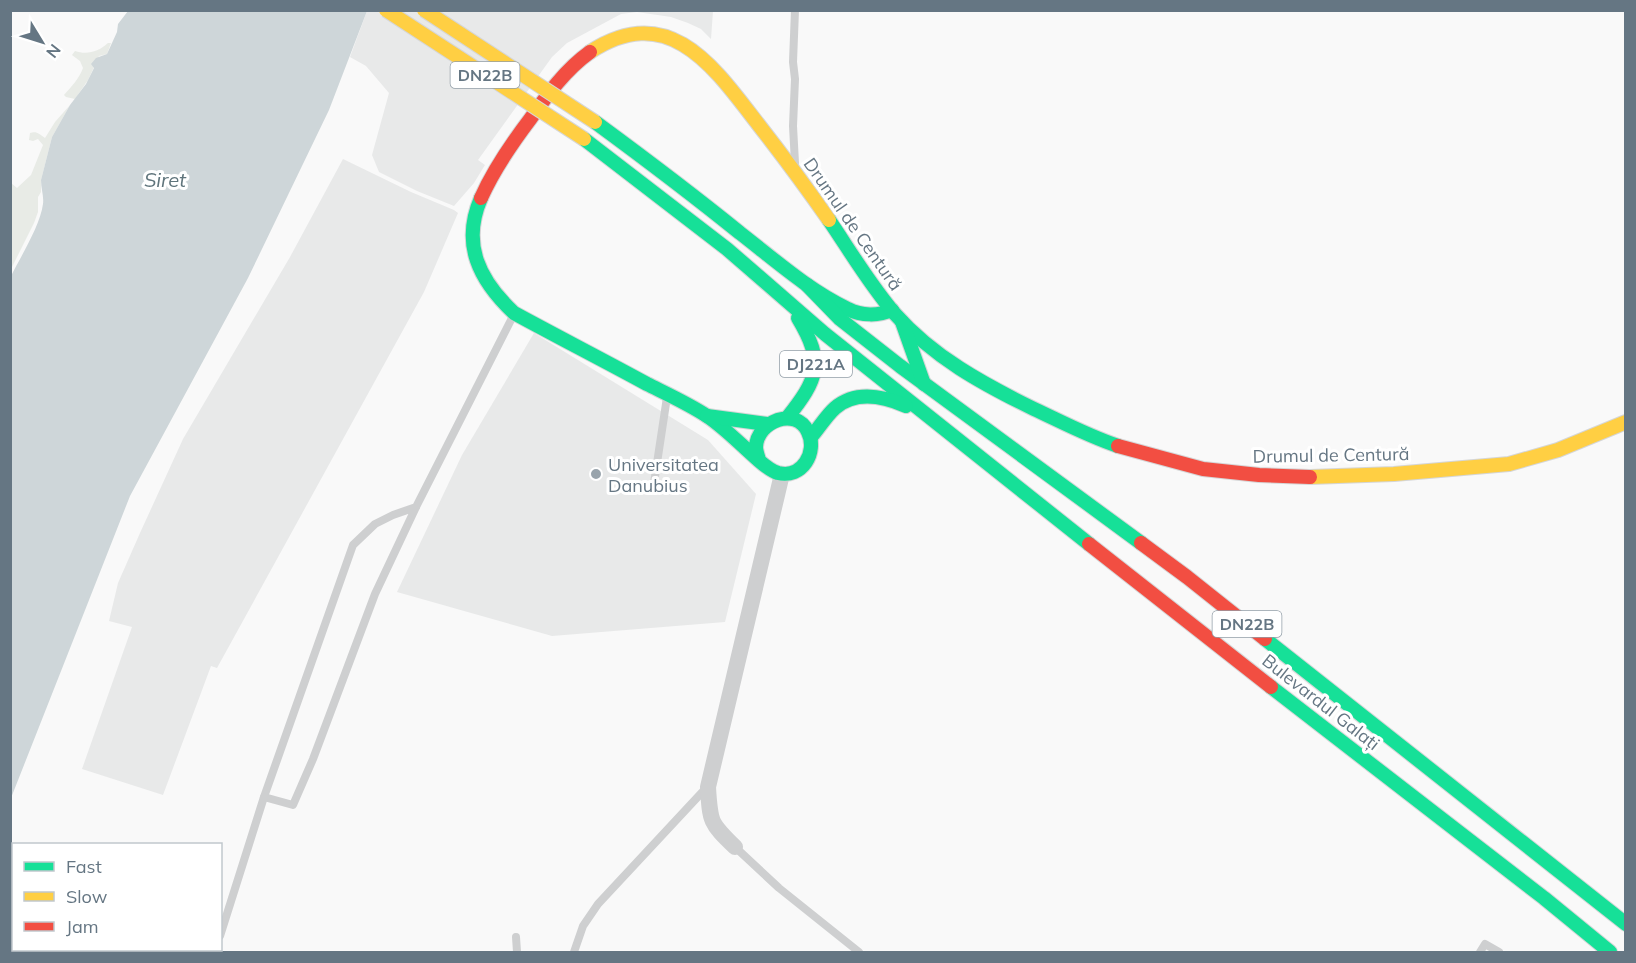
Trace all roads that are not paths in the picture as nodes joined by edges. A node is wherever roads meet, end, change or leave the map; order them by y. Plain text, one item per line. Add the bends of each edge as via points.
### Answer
1 (386, 10) edge
2 (424, 10) edge
3 (795, 10) edge
4 (796, 173) junction
5 (807, 285) junction
6 (791, 307) junction
7 (892, 310) junction
8 (514, 313) junction
9 (902, 322) junction
10 (924, 384) junction
11 (667, 394) junction
12 (708, 416) junction
13 (787, 418) junction
14 (931, 418) junction
15 (1626, 422) edge
16 (767, 424) junction
17 (811, 437) junction
18 (759, 460) junction
19 (782, 474) junction
20 (654, 483) dead end
21 (416, 507) junction
22 (708, 787) junction
23 (264, 797) junction
24 (735, 848) joint
25 (1553, 886) junction
26 (1626, 924) edge
27 (222, 930) edge
28 (516, 938) dead end
29 (517, 952) edge
30 (574, 952) edge
31 (859, 952) edge
32 (1480, 952) edge
33 (1499, 952) edge
34 (1610, 952) edge

1 - 6 main road, DN22B, bridge via 584,139 730,251
2 - 5 main road, DN22B, bridge via 596,122
3 - 4 lane
4 - 7 main road, Drumul de Centură
4 - 8 main road, Drumul de Centură via 735,93 698,53 655,34 638,33 605,42 571,66 554,86 501,162 477,211 472,236 476,258 496,294
5 - 7 main road via 862,314 884,315
5 - 10 main road, Bulevardul Galați / DN22B via 840,319
6 - 13 main road, DJ221A via 807,331 816,367 812,383
6 - 14 main road, Bulevardul Galați / DN22B
7 - 9 main road, Drumul de Centură
8 - 11 main road, Drumul de Centură
8 - 21 lane
9 - 10 main road
9 - 15 main road, Drumul de Centură via 928,346 1004,394 1095,438 1197,468 1301,477 1391,475 1514,463
10 - 25 main road, Bulevardul Galați / DN22B via 1187,577
11 - 12 main road, Drumul de Centură
11 - 20 lane
12 - 16 main road, Drumul de Centură
12 - 18 main road, Drumul de Centură
13 - 16 main road, Drumul de Centură
13 - 17 main road via 806,428
14 - 17 main road, DJ221A via 870,395 836,407
14 - 25 main road, Bulevardul Galați / DN22B via 1163,603
16 - 18 main road via 756,447
17 - 19 main road, DJ221A via 809,459 802,468
18 - 19 main road, Drumul de Centură via 772,472
19 - 22 street
21 - 23 lane via 375,524 353,545
21 - 23 lane via 375,594 293,805
22 - 24 street via 710,814 716,829
22 - 30 lane via 598,904 583,926
23 - 27 lane
24 - 31 lane
25 - 26 main road, Bulevardul Galați / DN22B
25 - 34 main road, Bulevardul Galați / DN22B
28 - 29 lane
32 - 33 lane via 1485,944

